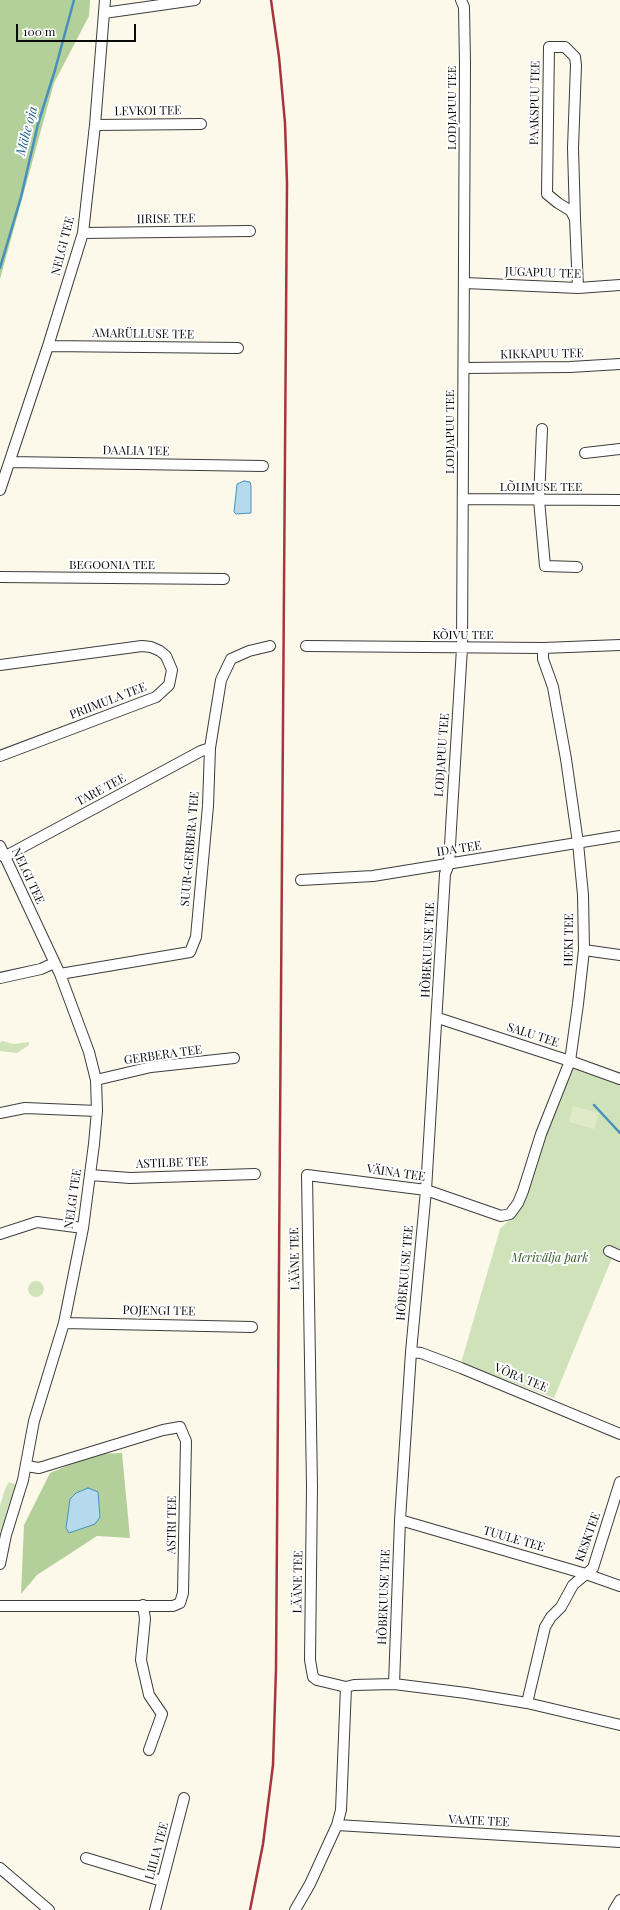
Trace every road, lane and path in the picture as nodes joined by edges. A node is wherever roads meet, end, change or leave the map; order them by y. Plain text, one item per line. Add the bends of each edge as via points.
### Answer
1 (105, 0) edge
2 (194, 0) edge
3 (461, 0) edge
4 (104, 13) junction
5 (201, 124) dead end
6 (95, 125) junction
7 (575, 219) junction
8 (250, 231) dead end
9 (82, 233) junction
10 (465, 282) junction
11 (620, 285) edge
12 (578, 288) junction
13 (48, 346) junction
14 (238, 348) dead end
15 (620, 364) edge
16 (464, 368) junction
17 (542, 429) dead end
18 (620, 449) edge
19 (585, 453) dead end
20 (10, 462) junction
21 (263, 466) dead end
22 (0, 490) edge
23 (463, 499) junction
24 (539, 500) junction
25 (620, 500) edge
26 (577, 567) dead end
27 (0, 577) edge
28 (224, 579) dead end
29 (620, 645) edge
30 (270, 646) dead end
31 (306, 646) dead end
32 (462, 648) junction
33 (543, 648) junction
34 (0, 666) edge
35 (210, 748) junction
36 (0, 756) edge
37 (620, 836) edge
38 (578, 843) junction
39 (0, 846) edge
40 (4, 857) junction
41 (449, 864) junction
42 (300, 880) dead end
43 (584, 950) junction
44 (620, 955) edge
45 (54, 963) junction
46 (60, 974) junction
47 (0, 978) edge
48 (438, 1018) junction
49 (234, 1058) dead end
50 (570, 1061) junction
51 (620, 1079) edge
52 (96, 1080) junction
53 (97, 1111) junction
54 (0, 1113) edge
55 (255, 1174) dead end
56 (90, 1175) junction
57 (307, 1175) joint
58 (426, 1190) junction
59 (501, 1216) joint
60 (82, 1228) junction
61 (0, 1234) edge
62 (609, 1251) dead end
63 (620, 1256) edge
64 (64, 1323) junction
65 (252, 1327) dead end
66 (411, 1352) junction
67 (620, 1434) edge
68 (26, 1466) junction
69 (620, 1482) edge
70 (400, 1520) junction
71 (0, 1564) edge
72 (586, 1574) junction
73 (620, 1586) edge
74 (143, 1605) junction
75 (0, 1606) edge
76 (394, 1684) junction
77 (346, 1686) junction
78 (527, 1703) junction
79 (620, 1725) edge
80 (149, 1750) dead end
81 (184, 1798) dead end
82 (338, 1825) junction
83 (620, 1842) edge
84 (86, 1858) dead end
85 (0, 1868) edge
86 (162, 1882) junction
87 (620, 1900) edge
88 (49, 1910) edge
89 (155, 1910) edge
90 (295, 1910) edge
91 (614, 1910) edge

1 - 4 street, NELGI TEE
2 - 4 street
3 - 10 street, LODJAPUU TEE via 464,7 465,63
4 - 6 street, NELGI TEE
5 - 6 street, LEVKOI TEE
6 - 9 street, NELGI TEE
7 - 7 street, PAAKSPUU TEE via 571,210 547,194 549,46 565,47 575,56
7 - 12 street, PAAKSPUU TEE
8 - 9 street, IIRISE TEE
9 - 13 street, NELGI TEE
10 - 12 street, JUGAPUU TEE
10 - 16 street, LODJAPUU TEE
11 - 12 street, JUGAPUU TEE
13 - 14 street, AMARÜLLUSE TEE
13 - 20 street, NELGI TEE
15 - 16 street, KIKKAPUU TEE
16 - 23 street, LODJAPUU TEE
17 - 24 street
18 - 19 street
20 - 21 street, DAALIA TEE
20 - 22 street, NELGI TEE
23 - 24 street, LÕHMUSE TEE
23 - 32 street, LODJAPUU TEE
24 - 25 street, LÕHMUSE TEE
24 - 26 street via 545,566
27 - 28 street, BEGOONIA TEE
29 - 33 street, KÕIVU TEE
30 - 35 street, SUUR-GERBERA TEE via 231,659 221,680
31 - 32 street, KÕIVU TEE
32 - 33 street, KÕIVU TEE
32 - 41 street, LODJAPUU TEE
33 - 38 street, HEKI TEE via 543,659 555,699
34 - 36 street, PRIIMULA TEE via 142,646 160,651 166,656 172,670 169,685 156,697
35 - 40 street, TARE TEE
35 - 46 street, SUUR-GERBERA TEE via 208,806 196,937 190,952
37 - 38 street, IDA TEE
38 - 41 street, IDA TEE
38 - 43 street, HEKI TEE via 583,895
39 - 40 street, NELGI TEE
40 - 45 street, NELGI TEE
41 - 42 street, IDA TEE via 372,876
41 - 48 street, HÕBEKUUSE TEE via 445,874
43 - 44 street
43 - 50 street, HEKI TEE
45 - 46 street, NELGI TEE
45 - 47 street via 41,969
46 - 52 street, NELGI TEE via 89,1052
48 - 50 street, SALU TEE
48 - 58 street, HÕBEKUUSE TEE
49 - 52 street, GERBERA TEE via 151,1067
50 - 51 street, SALU TEE
50 - 59 street, HEKI TEE via 541,1134 518,1203 510,1214
52 - 53 street, NELGI TEE
53 - 54 street via 25,1108
53 - 56 street, NELGI TEE
55 - 56 street, ASTILBE TEE via 130,1178
56 - 60 street, NELGI TEE
57 - 58 street, VÄINA TEE
57 - 77 street, LÄÄNE TEE via 312,1487 310,1660 313,1677 317,1680
58 - 59 street, VÄINA TEE
58 - 66 street, HÕBEKUUSE TEE
60 - 61 street via 37,1222
60 - 64 street, NELGI TEE
62 - 63 street
64 - 65 street, POJENGI TEE
64 - 68 street, NELGI TEE via 34,1421
66 - 67 street, VÕRA TEE via 422,1353 461,1368
66 - 70 street, HÕBEKUUSE TEE
68 - 71 street, NELGI TEE
68 - 74 street, ASTRI TEE via 40,1468 180,1427 186,1441 183,1593 180,1603 173,1606
69 - 72 street, KESKTEE via 593,1568
70 - 72 street, TUULE TEE
70 - 76 street, HÕBEKUUSE TEE
72 - 73 street, TUULE TEE
72 - 78 street, KESKTEE via 573,1585 561,1607 545,1627
74 - 75 street, ASTRI TEE
74 - 80 street via 145,1619 141,1660 149,1695 162,1714
76 - 77 street, LÄÄNE TEE
76 - 78 street, LÄÄNE TEE
77 - 82 street via 341,1810
78 - 79 street, LÄÄNE TEE
81 - 86 street, LIILIA TEE
82 - 83 street, VAATE TEE
82 - 90 street
84 - 86 street
85 - 88 street
86 - 89 street, LIILIA TEE
87 - 91 street

